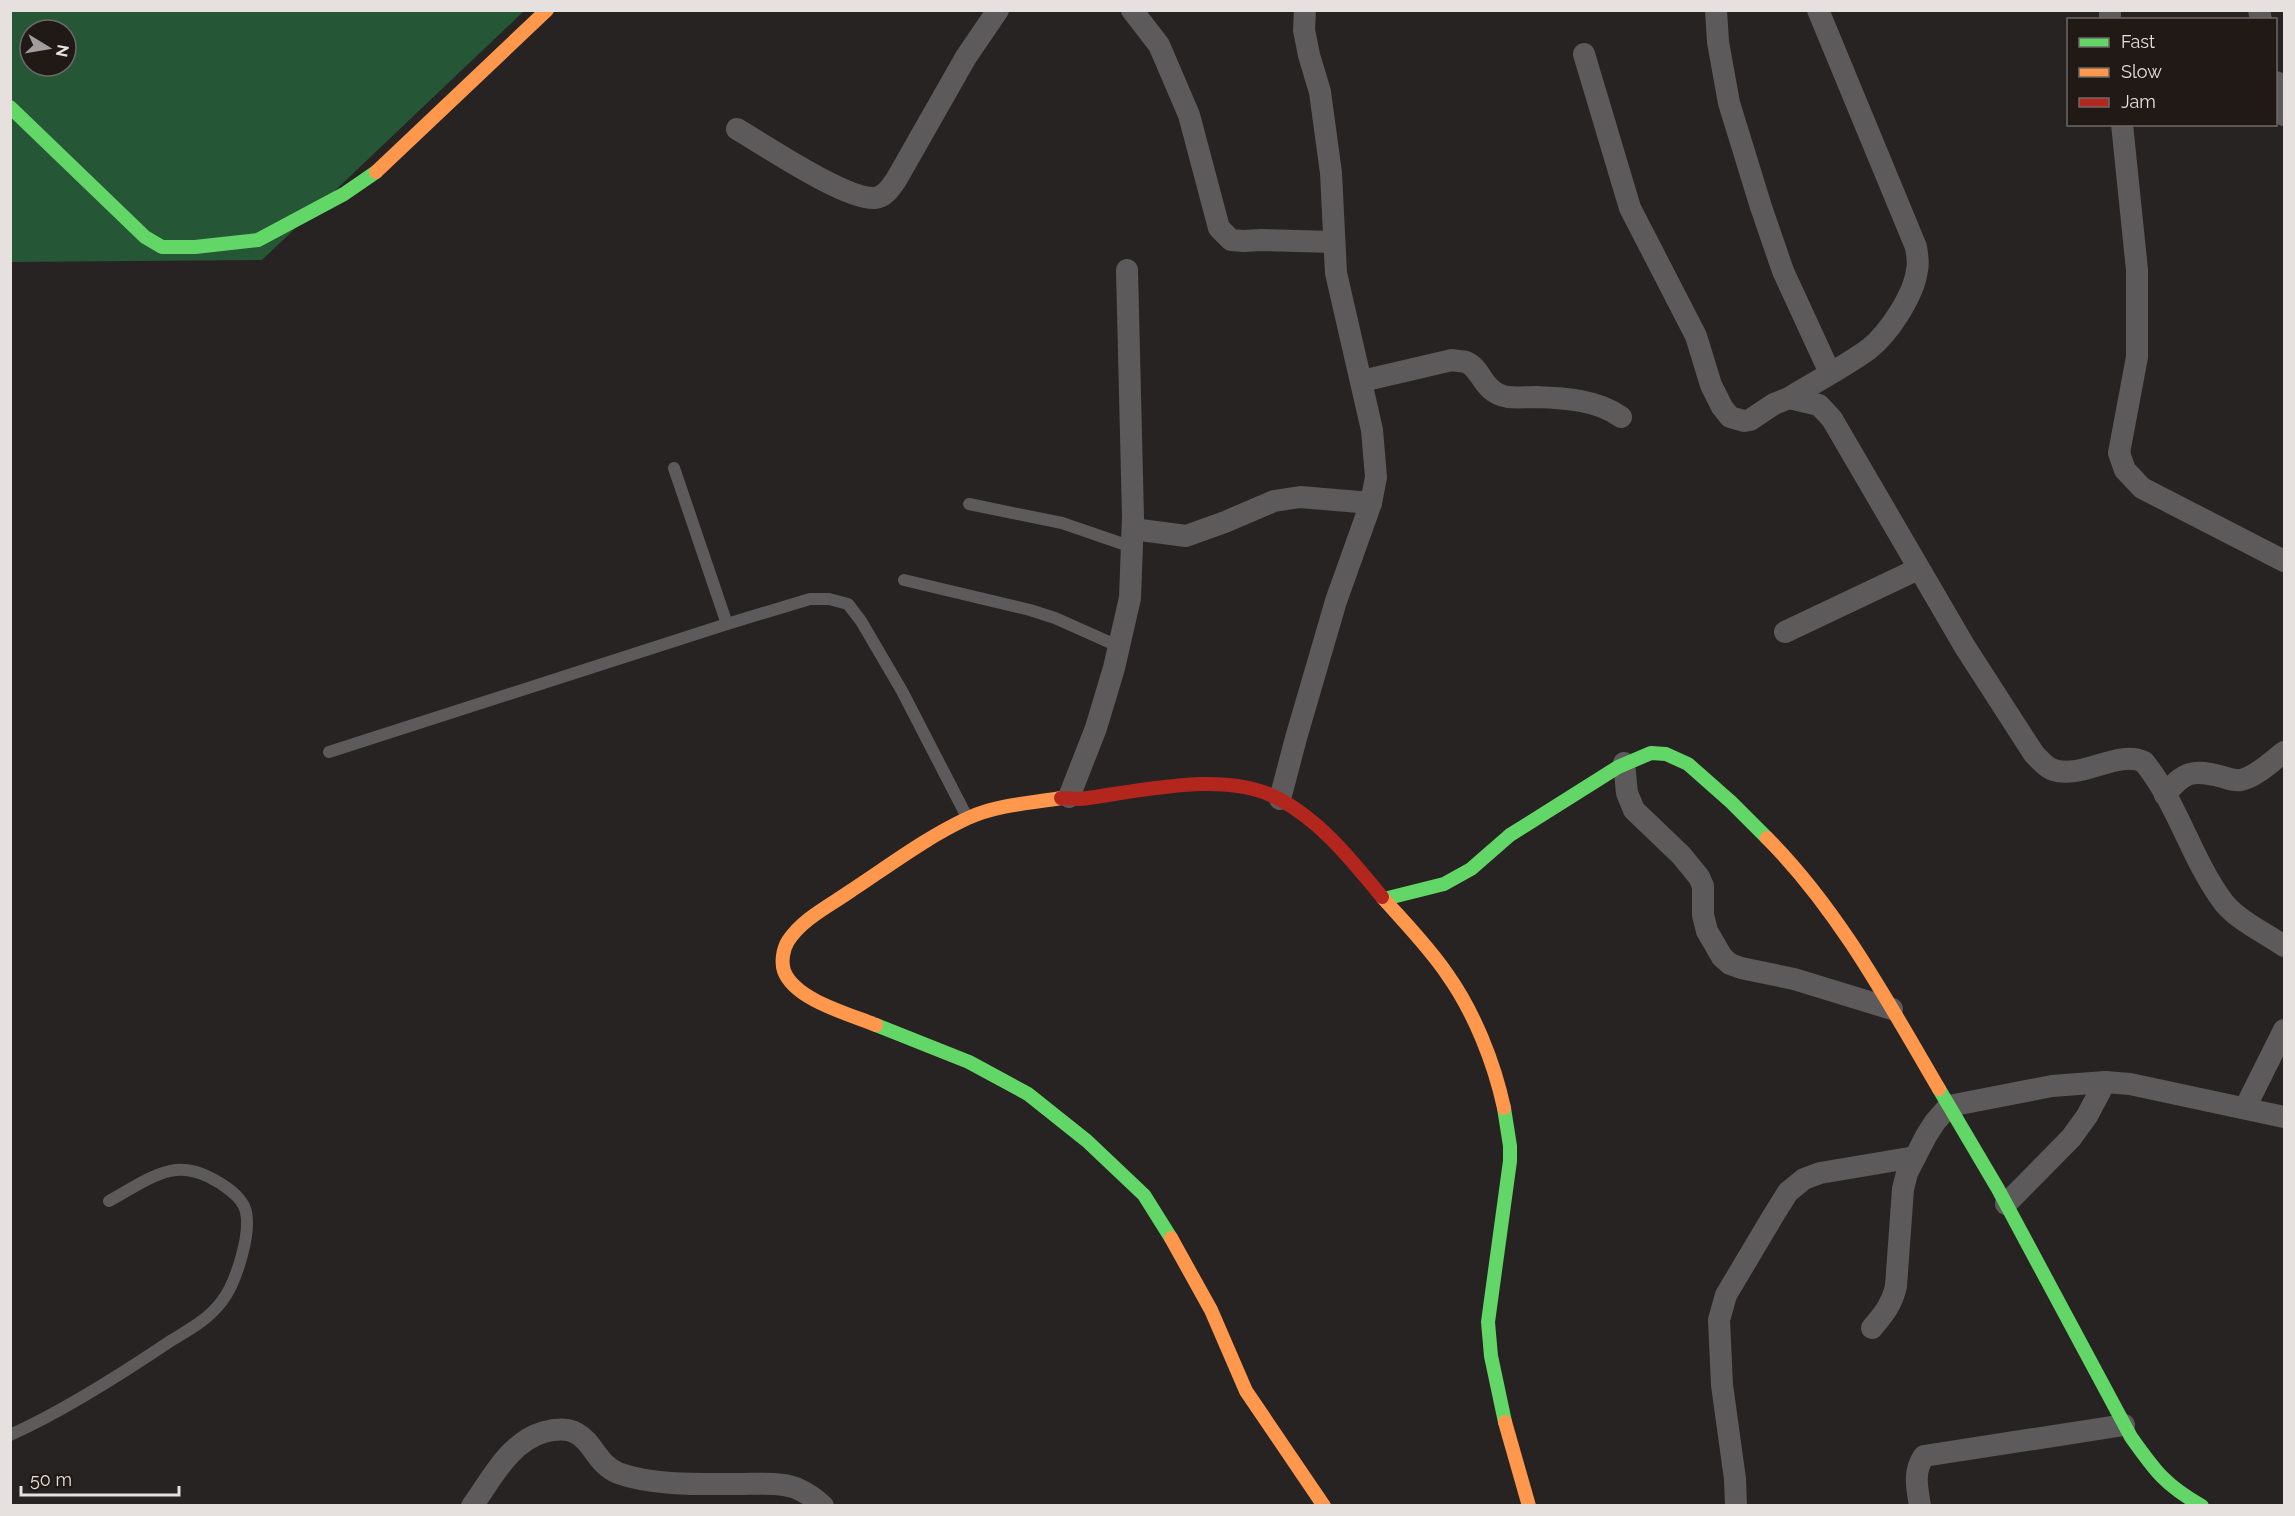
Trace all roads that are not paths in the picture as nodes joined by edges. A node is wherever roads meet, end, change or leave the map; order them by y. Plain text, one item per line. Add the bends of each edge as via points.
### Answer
1 (547, 10) edge
2 (998, 10) edge
3 (1132, 10) edge
4 (1305, 10) edge
5 (1716, 10) edge
6 (1818, 10) edge
7 (1584, 54) dead end
8 (2277, 86) edge
9 (10, 107) edge
10 (2284, 115) edge
11 (2122, 126) edge
12 (737, 129) dead end
13 (1334, 242) junction
14 (1127, 270) dead end
15 (1830, 373) junction
16 (1362, 381) junction
17 (1788, 398) junction
18 (1622, 417) dead end
19 (674, 468) dead end
20 (1371, 503) junction
21 (969, 504) dead end
22 (1133, 538) junction
23 (2284, 561) edge
24 (1918, 569) junction
25 (904, 580) dead end
26 (727, 624) junction
27 (1785, 632) dead end
28 (1120, 647) junction
29 (329, 752) dead end
30 (2284, 752) edge
31 (1624, 764) junction
32 (2165, 795) junction
33 (1069, 797) junction
34 (1280, 799) junction
35 (968, 818) junction
36 (1384, 899) junction
37 (2284, 946) edge
38 (1892, 1009) junction
39 (2284, 1030) edge
40 (2105, 1082) junction
41 (1949, 1106) junction
42 (2245, 1108) junction
43 (2284, 1117) edge
44 (1915, 1157) junction
45 (109, 1201) dead end
46 (2007, 1204) junction
47 (1872, 1328) dead end
48 (2124, 1425) junction
49 (10, 1435) edge
50 (471, 1506) edge
51 (823, 1506) edge
52 (1324, 1506) edge
53 (1529, 1506) edge
54 (1736, 1506) edge
55 (1920, 1506) edge
56 (2202, 1506) edge

1 - 9 street via 378,171 258,240 162,247 145,237
2 - 12 street via 966,57 896,180 888,192 877,198 855,195 833,185
3 - 13 street via 1159,45 1189,115 1219,228 1231,240
4 - 13 street via 1304,30 1320,92 1331,173
5 - 15 street via 1729,103 1761,207 1783,271
6 - 15 street via 1916,247 1918,267 1908,297 1890,326 1870,348
7 - 17 street via 1630,208 1696,336 1722,407 1730,417 1744,421
8 - 10 street
11 - 23 street via 2138,270 2137,357 2119,453 2125,470 2142,488
13 - 16 street via 1340,298
14 - 22 street
15 - 17 street
16 - 18 street via 1452,360 1473,367 1493,392 1508,397 1595,404
16 - 20 street via 1376,455
17 - 24 street via 1819,405 1832,419
19 - 26 lane
20 - 22 street via 1300,497 1274,501 1186,536
20 - 34 street via 1336,601
21 - 22 lane
22 - 28 street via 1130,598
24 - 27 street
24 - 32 street via 2028,744 2049,768 2077,771 2127,759 2141,760
25 - 28 lane via 1030,610
26 - 29 lane
26 - 35 lane via 810,599 848,604 902,691
28 - 33 street via 1096,728
30 - 32 street via 2245,780 2191,774 2179,778
31 - 36 street via 1510,835 1471,869 1444,884
31 - 38 street via 1651,753 1666,754 1688,764 1731,802 1821,899
31 - 38 street via 1627,793 1634,810 1699,877 1707,932 1722,957 1741,969 1794,979
32 - 37 street via 2191,849 2225,904
33 - 34 street via 1202,785 1259,789
33 - 35 street via 989,810
34 - 36 street via 1339,847
35 - 52 street via 918,846 804,923 787,942 784,971 790,982 809,998 969,1062 1028,1094 1087,1141 1144,1195 1211,1310 1246,1391
36 - 53 street via 1452,980 1503,1099 1510,1148 1488,1317 1489,1342 1502,1415
38 - 41 street
39 - 42 street
40 - 41 street via 2052,1086
40 - 42 street
40 - 46 street via 2071,1138
41 - 44 street
41 - 46 street
42 - 43 street
44 - 47 street via 1903,1189 1893,1300
44 - 54 street via 1804,1179 1788,1192 1726,1295 1719,1320 1721,1374
45 - 49 lane via 171,1170 197,1171 221,1183 243,1205 247,1221 242,1255 231,1285 209,1316 43,1419
46 - 48 street
48 - 55 street via 1924,1456 1916,1480
48 - 56 street via 2155,1471 2176,1491
50 - 51 street via 510,1452 543,1433 557,1430 583,1436 603,1464 627,1475 678,1482 774,1484 796,1488

